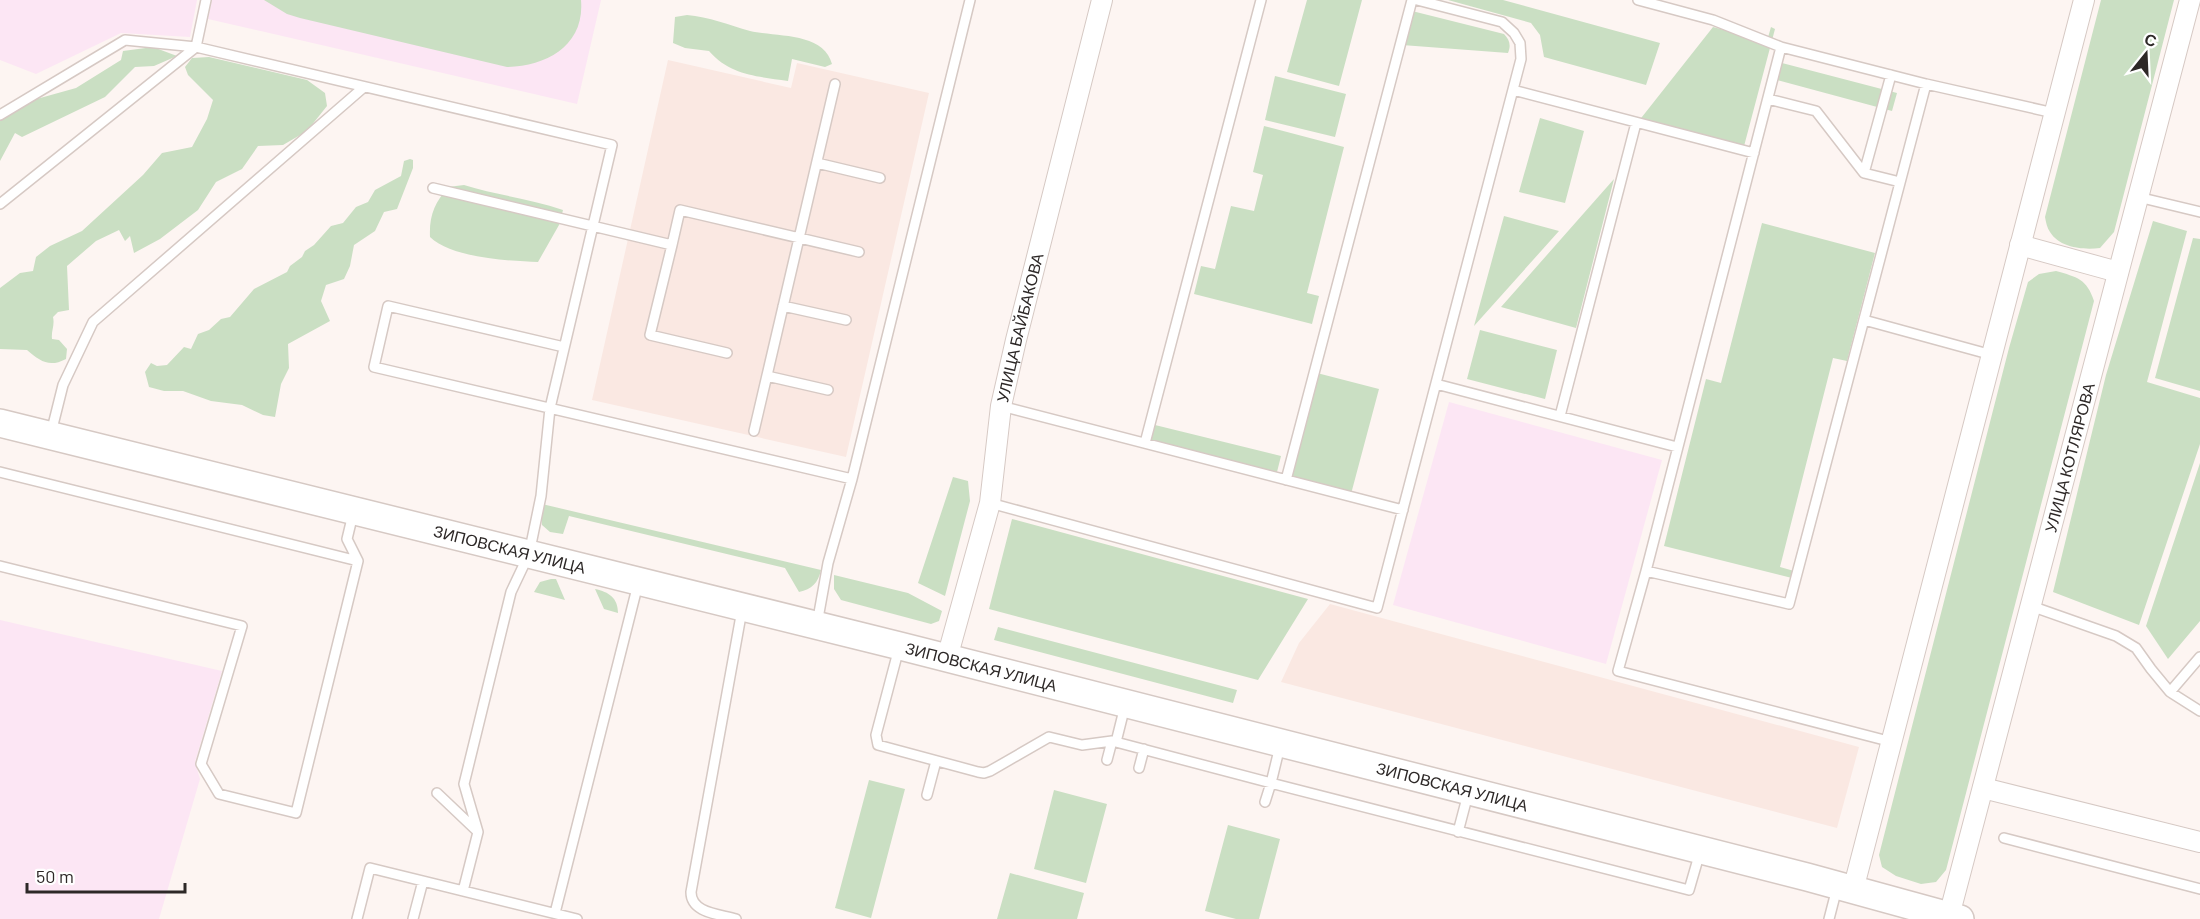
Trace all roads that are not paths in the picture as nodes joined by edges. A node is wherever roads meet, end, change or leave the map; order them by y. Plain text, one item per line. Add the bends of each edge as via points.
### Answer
1 (206, 0) edge
2 (970, 0) edge
3 (1102, 0) edge
4 (1261, 0) edge
5 (1412, 0) edge
6 (1417, 0) edge
7 (1638, 0) edge
8 (2084, 0) edge
9 (1668, 4) edge
10 (2192, 9) edge
11 (1781, 46) junction
12 (196, 47) junction
13 (1892, 75) junction
14 (835, 84) dead end
15 (1926, 84) junction
16 (364, 87) junction
17 (1513, 90) junction
18 (1768, 99) junction
19 (2054, 113) junction
20 (0, 115) edge
21 (1636, 123) junction
22 (1754, 153) junction
23 (817, 163) junction
24 (1864, 173) junction
25 (880, 178) dead end
26 (1900, 182) junction
27 (433, 188) dead end
28 (2138, 197) junction
29 (0, 204) edge
30 (2200, 212) edge
31 (593, 226) junction
32 (799, 238) junction
33 (672, 245) junction
34 (2020, 245) junction
35 (859, 252) dead end
36 (2118, 272) junction
37 (783, 306) junction
38 (846, 320) dead end
39 (1864, 320) junction
40 (564, 347) junction
41 (727, 353) dead end
42 (1992, 355) junction
43 (767, 376) junction
44 (1436, 384) junction
45 (828, 390) dead end
46 (1001, 406) junction
47 (550, 408) junction
48 (1560, 416) junction
49 (0, 423) edge
50 (754, 431) dead end
51 (51, 435) junction
52 (1145, 443) junction
53 (1677, 447) junction
54 (0, 472) edge
55 (852, 479) junction
56 (1286, 480) junction
57 (990, 504) junction
58 (1403, 510) junction
59 (353, 511) junction
60 (529, 554) junction
61 (358, 561) junction
62 (0, 566) edge
63 (1646, 571) junction
64 (639, 582) junction
65 (2031, 606) junction
66 (742, 607) junction
67 (817, 625) junction
68 (900, 645) junction
69 (2200, 657) edge
70 (947, 658) junction
71 (2170, 692) junction
72 (1126, 704) junction
73 (2200, 711) edge
74 (1114, 741) junction
75 (1892, 742) junction
76 (1281, 744) junction
77 (1144, 749) junction
78 (1107, 760) dead end
79 (936, 761) junction
80 (1139, 768) dead end
81 (1270, 783) junction
82 (1983, 788) junction
83 (1468, 791) junction
84 (437, 793) dead end
85 (927, 795) dead end
86 (1265, 802) dead end
87 (478, 832) junction
88 (1458, 832) junction
89 (2004, 838) dead end
90 (2200, 842) edge
91 (1701, 850) junction
92 (423, 881) junction
93 (1846, 888) junction
94 (2200, 889) edge
95 (463, 891) junction
96 (555, 914) junction
97 (1952, 918) edge
98 (357, 919) edge
99 (413, 919) edge
100 (577, 919) edge
101 (736, 919) edge
102 (1829, 919) edge

1 - 12 lane
2 - 55 lane
3 - 46 street, УЛИЦА БАЙБАКОВА
4 - 52 lane
5 - 56 lane
6 - 17 lane via 1502,22 1514,33 1520,43 1521,59
7 - 9 lane
8 - 19 street
9 - 11 lane
10 - 28 street, УЛИЦА КОТЛЯРОВА
11 - 13 lane
11 - 18 lane
12 - 16 lane
12 - 20 lane via 125,40
12 - 29 lane
13 - 15 lane
13 - 24 lane
14 - 23 lane
15 - 19 lane
15 - 26 lane
16 - 31 lane via 612,145
16 - 51 lane via 93,322 63,385
17 - 21 lane
17 - 44 lane
18 - 22 lane
18 - 24 lane via 1816,111
19 - 34 street
21 - 22 lane
21 - 48 lane
22 - 53 lane
23 - 25 lane
23 - 32 lane
24 - 26 lane
26 - 39 lane
27 - 31 lane
28 - 30 lane
28 - 36 street, УЛИЦА КОТЛЯРОВА
31 - 33 lane
31 - 40 lane
32 - 33 lane via 680,210
32 - 35 lane
32 - 37 lane
33 - 41 lane via 650,335
34 - 36 street
34 - 42 street
36 - 65 street, УЛИЦА КОТЛЯРОВА
37 - 38 lane
37 - 43 lane
39 - 42 lane
39 - 63 lane via 1789,604
40 - 47 lane
40 - 47 lane via 388,306 374,367
42 - 75 street
43 - 45 lane
43 - 50 lane
44 - 48 lane
44 - 58 lane
46 - 52 lane
46 - 57 street, УЛИЦА БАЙБАКОВА
47 - 55 lane
47 - 60 lane via 541,496
48 - 53 lane
49 - 51 street, ЗИПОВСКАЯ УЛИЦА
51 - 59 street, ЗИПОВСКАЯ УЛИЦА
52 - 56 lane
53 - 63 lane
54 - 61 lane
55 - 67 lane via 828,563
56 - 58 lane
57 - 58 lane via 1377,608
57 - 70 street, УЛИЦА БАЙБАКОВА
59 - 60 street, ЗИПОВСКАЯ УЛИЦА
59 - 61 lane via 347,539
60 - 64 street, ЗИПОВСКАЯ УЛИЦА
60 - 87 lane via 511,592 464,784
61 - 62 lane via 296,813 219,794 201,764 242,626
63 - 75 lane via 1618,671
64 - 66 street, ЗИПОВСКАЯ УЛИЦА
64 - 96 lane
65 - 71 lane via 2116,636 2136,648
65 - 82 street, УЛИЦА КОТЛЯРОВА
66 - 67 street, ЗИПОВСКАЯ УЛИЦА
66 - 101 lane via 691,892 696,907
67 - 68 street, ЗИПОВСКАЯ УЛИЦА
68 - 70 street, ЗИПОВСКАЯ УЛИЦА
68 - 79 lane via 876,739 878,745
69 - 71 lane
70 - 72 street, ЗИПОВСКАЯ УЛИЦА
71 - 73 lane
72 - 74 lane
72 - 76 street, ЗИПОВСКАЯ УЛИЦА
74 - 77 lane
74 - 78 lane
74 - 79 lane via 1082,745 1049,737 984,773
75 - 93 street
76 - 81 lane
76 - 83 street, ЗИПОВСКАЯ УЛИЦА
77 - 80 lane
77 - 81 lane
79 - 85 lane
81 - 86 lane
81 - 88 lane
82 - 90 street
82 - 97 street, УЛИЦА КОТЛЯРОВА
83 - 88 lane
83 - 91 street, ЗИПОВСКАЯ УЛИЦА
84 - 87 lane
87 - 95 lane
88 - 91 lane via 1689,891
89 - 94 lane
91 - 93 street, ЗИПОВСКАЯ УЛИЦА
92 - 95 lane
92 - 98 lane via 370,868
92 - 99 lane
93 - 97 street, ЗИПОВСКАЯ УЛИЦА
93 - 102 lane
95 - 96 lane
96 - 100 lane

